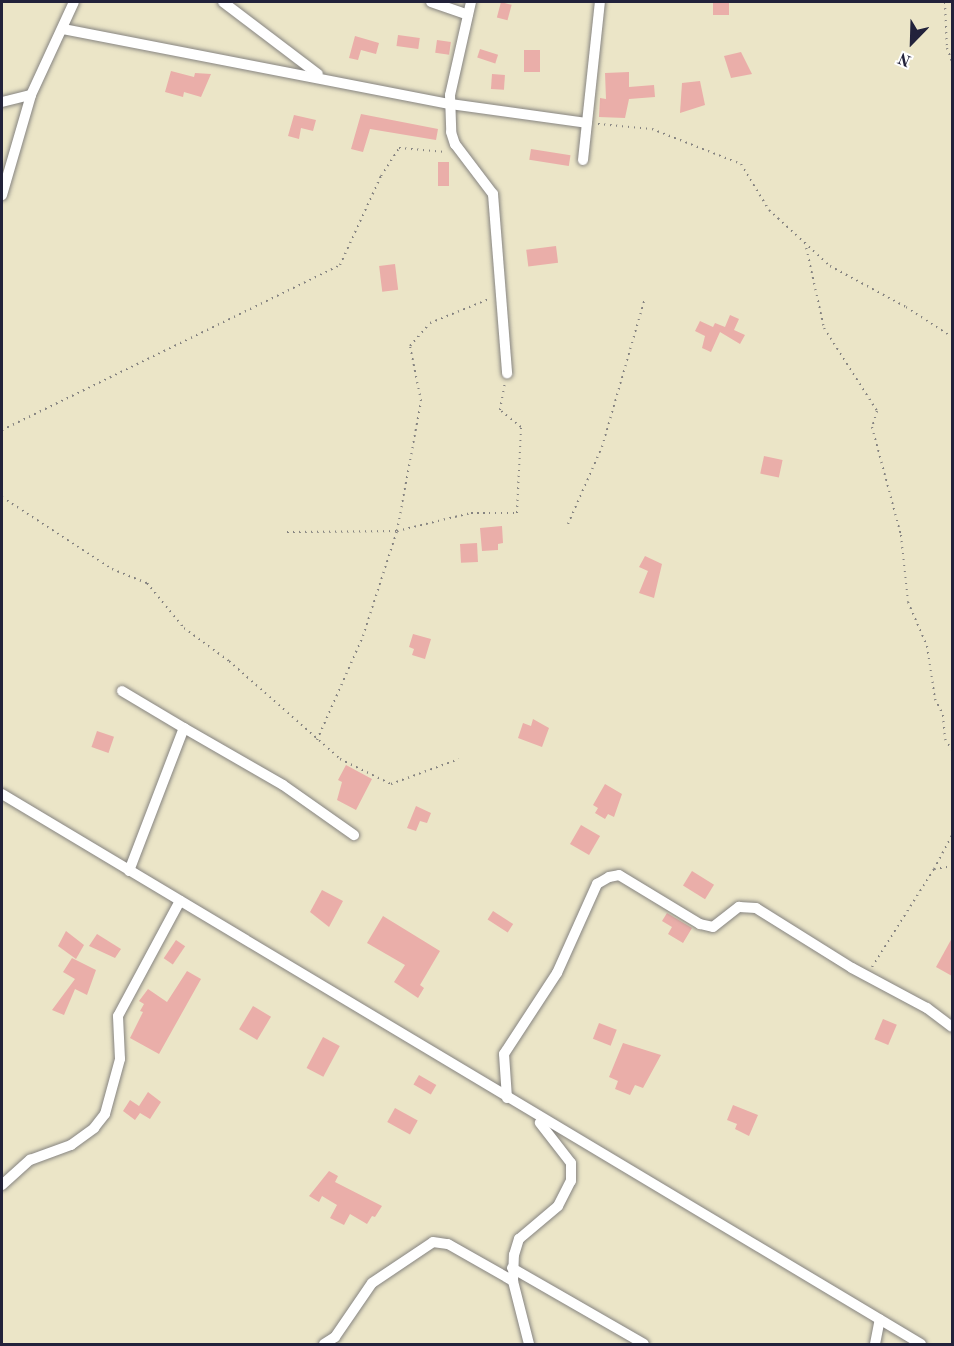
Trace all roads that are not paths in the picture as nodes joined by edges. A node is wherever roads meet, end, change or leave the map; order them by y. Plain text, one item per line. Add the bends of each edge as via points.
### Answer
1 (74, 2) edge
2 (223, 2) edge
3 (431, 2) edge
4 (471, 2) edge
5 (600, 2) edge
6 (468, 15) junction
7 (63, 29) junction
8 (322, 77) junction
9 (31, 95) junction
10 (2, 102) edge
11 (450, 104) junction
12 (587, 123) junction
13 (583, 160) dead end
14 (2, 195) edge
15 (507, 373) road end
16 (122, 691) dead end
17 (184, 728) junction
18 (2, 794) edge
19 (354, 835) dead end
20 (129, 871) junction
21 (180, 901) junction
22 (952, 1027) edge
23 (507, 1098) junction
24 (536, 1118) junction
25 (2, 1185) edge
26 (512, 1268) junction
27 (513, 1281) junction
28 (880, 1319) junction
29 (324, 1344) edge
30 (529, 1344) edge
31 (644, 1344) edge
32 (875, 1344) edge
33 (921, 1344) edge

1 - 7 street
2 - 8 street
3 - 6 street
4 - 6 street
5 - 12 street
6 - 11 street
7 - 8 street
7 - 9 street
8 - 11 street
9 - 10 street
9 - 14 street
11 - 12 street
11 - 15 street via 451,132 493,194
12 - 13 street
16 - 17 street
17 - 19 street via 283,785
17 - 20 street
18 - 20 street
20 - 21 street
21 - 23 street
21 - 25 street via 118,1016 120,1059 105,1114 71,1145 30,1160
22 - 23 street via 927,1008 756,908 739,907 713,927 700,924 619,875 597,884 557,973 504,1054
23 - 24 street
24 - 26 street via 571,1163 571,1181 558,1206 519,1239
24 - 28 street
26 - 27 street
26 - 31 street
27 - 29 street via 448,1244 433,1242 372,1283 336,1337
27 - 30 street
28 - 32 street
28 - 33 street

